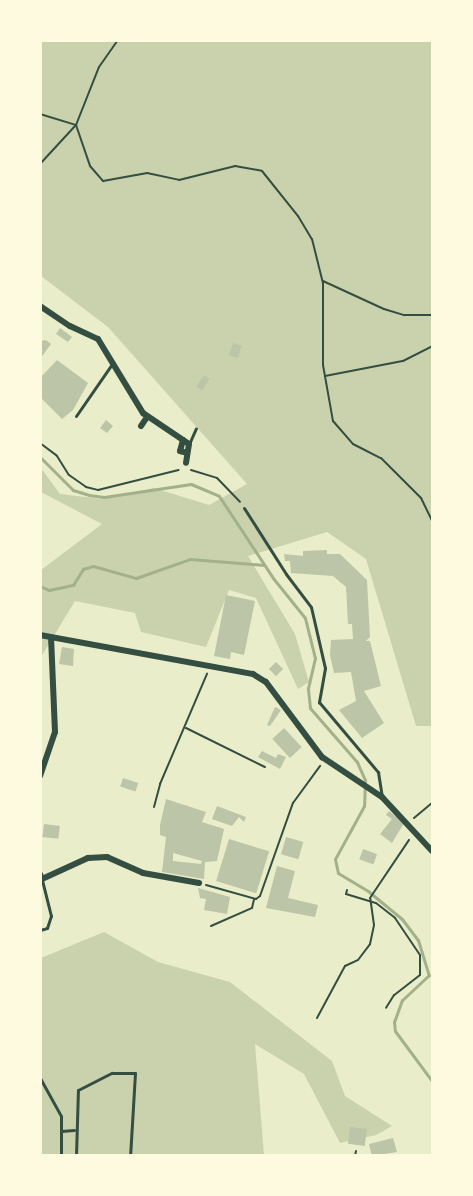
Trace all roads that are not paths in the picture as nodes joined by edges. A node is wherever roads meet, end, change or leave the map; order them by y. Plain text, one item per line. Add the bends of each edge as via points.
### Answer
1 (40, 306) edge
2 (112, 364) junction
3 (76, 416) dead end
4 (147, 417) junction
5 (141, 426) dead end
6 (196, 428) dead end
7 (186, 442) junction
8 (186, 463) dead end
9 (244, 508) road end
10 (40, 635) edge
11 (51, 638) junction
12 (40, 777) edge
13 (382, 796) junction
14 (432, 851) edge
15 (41, 876) edge
16 (199, 883) road end
17 (40, 930) edge
18 (40, 1078) edge
19 (74, 1130) junction
20 (61, 1131) junction
21 (61, 1155) edge
22 (76, 1155) edge
23 (130, 1155) edge

1 - 2 street via 98,339
2 - 3 lane
2 - 4 street
4 - 5 street
4 - 7 street
6 - 7 lane
7 - 8 street via 180,451 187,453
9 - 13 lane via 311,607 325,668 319,702 378,772
10 - 11 street
11 - 12 street via 55,732
11 - 13 street via 253,674 266,682 325,759
13 - 14 street
15 - 16 street via 88,858 107,857 143,873
15 - 17 lane via 51,916 46,928
18 - 20 lane via 61,1116
19 - 20 lane
19 - 22 lane
19 - 23 lane via 78,1090 112,1073 135,1073
20 - 21 lane

